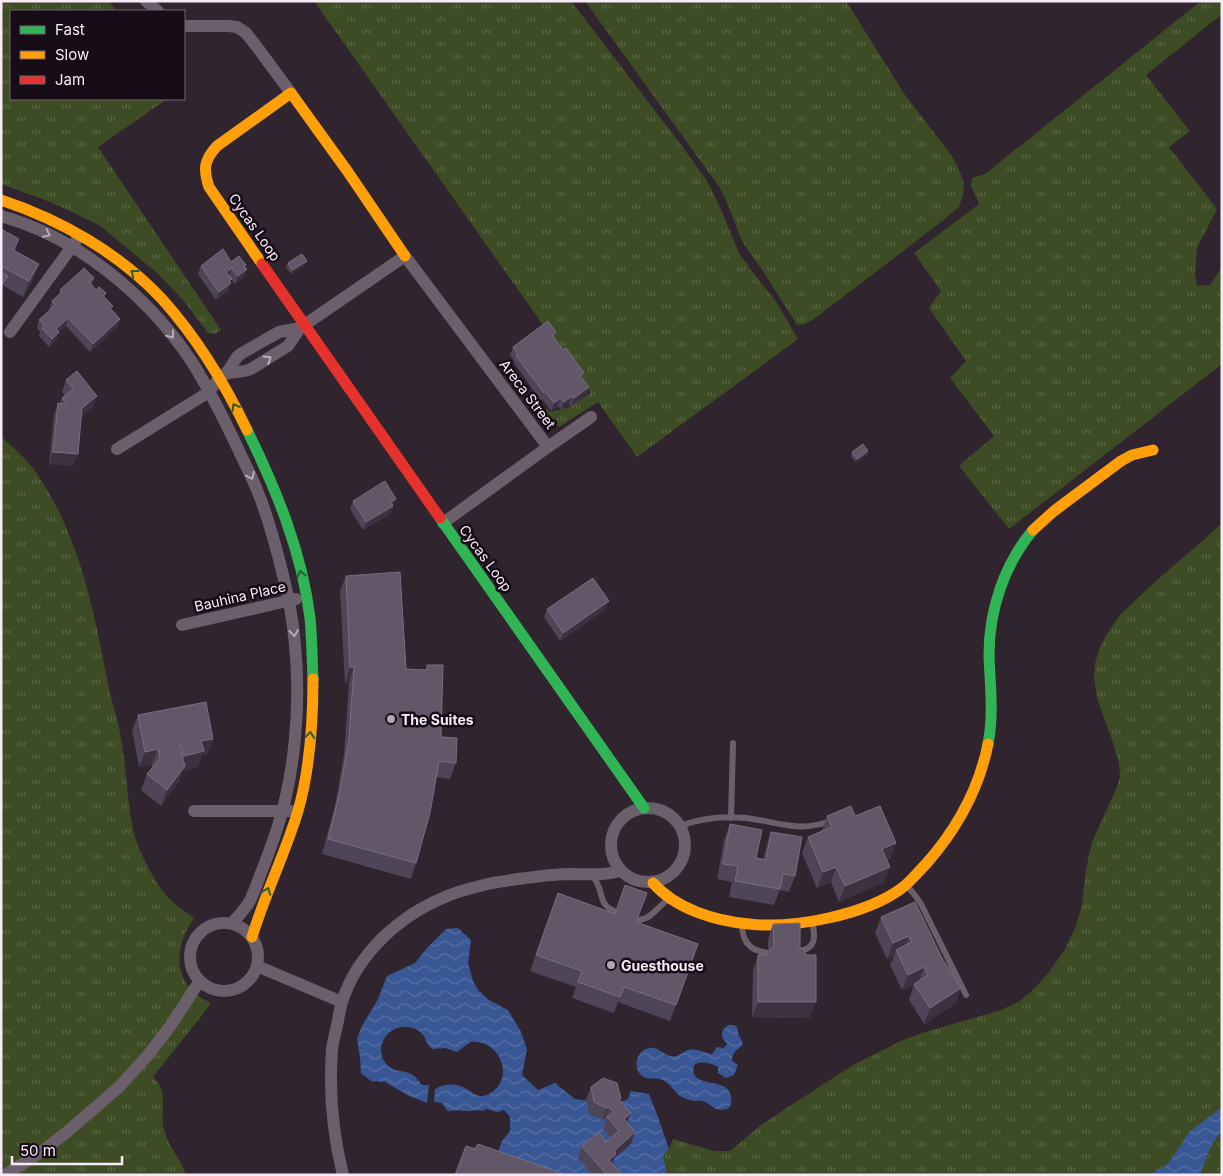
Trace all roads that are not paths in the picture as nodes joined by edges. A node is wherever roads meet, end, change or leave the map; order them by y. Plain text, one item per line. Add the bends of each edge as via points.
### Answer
1 (146, 1) edge
2 (157, 10) edge
3 (185, 26) edge
4 (291, 93) junction
5 (1, 200) edge
6 (1, 216) edge
7 (80, 235) junction
8 (72, 246) junction
9 (405, 256) junction
10 (303, 326) junction
11 (10, 332) dead end
12 (222, 376) junction
13 (209, 392) junction
14 (591, 417) dead end
15 (548, 447) junction
16 (117, 449) dead end
17 (1153, 450) dead end
18 (443, 523) junction
19 (306, 596) junction
20 (289, 600) junction
21 (182, 625) dead end
22 (733, 743) dead end
23 (644, 808) junction
24 (194, 811) dead end
25 (283, 811) junction
26 (298, 811) junction
27 (731, 818) junction
28 (837, 819) edge
29 (680, 826) junction
30 (620, 870) junction
31 (593, 875) junction
32 (653, 883) junction
33 (906, 885) junction
34 (669, 899) junction
35 (614, 911) edge
36 (638, 920) edge
37 (812, 920) junction
38 (232, 923) junction
39 (742, 923) junction
40 (252, 937) junction
41 (257, 966) junction
42 (199, 982) junction
43 (966, 994) dead end
44 (342, 1002) junction
45 (6, 1175) edge
46 (343, 1175) edge

1 - 2 street
3 - 4 street via 228,26 246,33
4 - 9 street, Areca Street
4 - 10 street, Cycas Loop via 217,146 210,153 204,170 208,187
5 - 7 street
6 -> 8 street
7 - 8 street
12 -> 7 street via 160,298 137,276
8 - 11 street
8 -> 13 street via 128,288 154,314 187,356
9 - 10 street
9 - 15 street, Areca Street
10 - 12 street via 279,332 242,353
12 -> 10 street via 251,369 288,346
10 - 18 street, Cycas Loop
12 - 13 street
19 -> 12 street via 274,489
13 - 16 street
13 -> 20 street via 257,490
14 - 15 street
15 - 18 street, Areca Street
17 - 33 street via 1130,456 1044,518 1018,549 1001,587 993,616 990,637 992,711 978,780 948,837
18 - 23 street, Cycas Loop
19 - 20 street, Bauhina Place
26 -> 19 street via 306,770 313,696
20 - 21 street, Bauhina Place
20 -> 25 street via 296,647 296,704 292,763
22 - 27 lane
23 - 29 street via 663,811
23 - 30 street via 632,811 615,827 611,849 613,861
24 - 25 street
25 - 26 street
25 - 38 street via 252,896
40 -> 26 street
27 - 28 lane via 802,827
27 - 29 lane via 700,820
29 - 32 street via 686,844 685,855 673,874
30 - 31 street
30 - 32 street via 629,878
31 - 35 lane via 602,900
31 - 44 street via 524,878 464,890 431,903 399,923 378,942 351,979
32 - 34 street
33 - 37 street via 866,907
33 - 43 lane via 920,904
34 - 36 lane via 651,915
34 - 39 street via 715,917
37 - 39 street via 775,925
37 - 39 lane via 813,943 805,951 794,953 768,953 752,948 743,938
38 - 40 street
38 - 42 street via 210,925 193,940 189,962
40 - 41 street via 259,956
41 - 42 street via 252,977 233,990 221,991
41 - 44 street
42 - 45 street via 149,1054 119,1086 48,1147
44 - 46 street via 332,1048 332,1093

